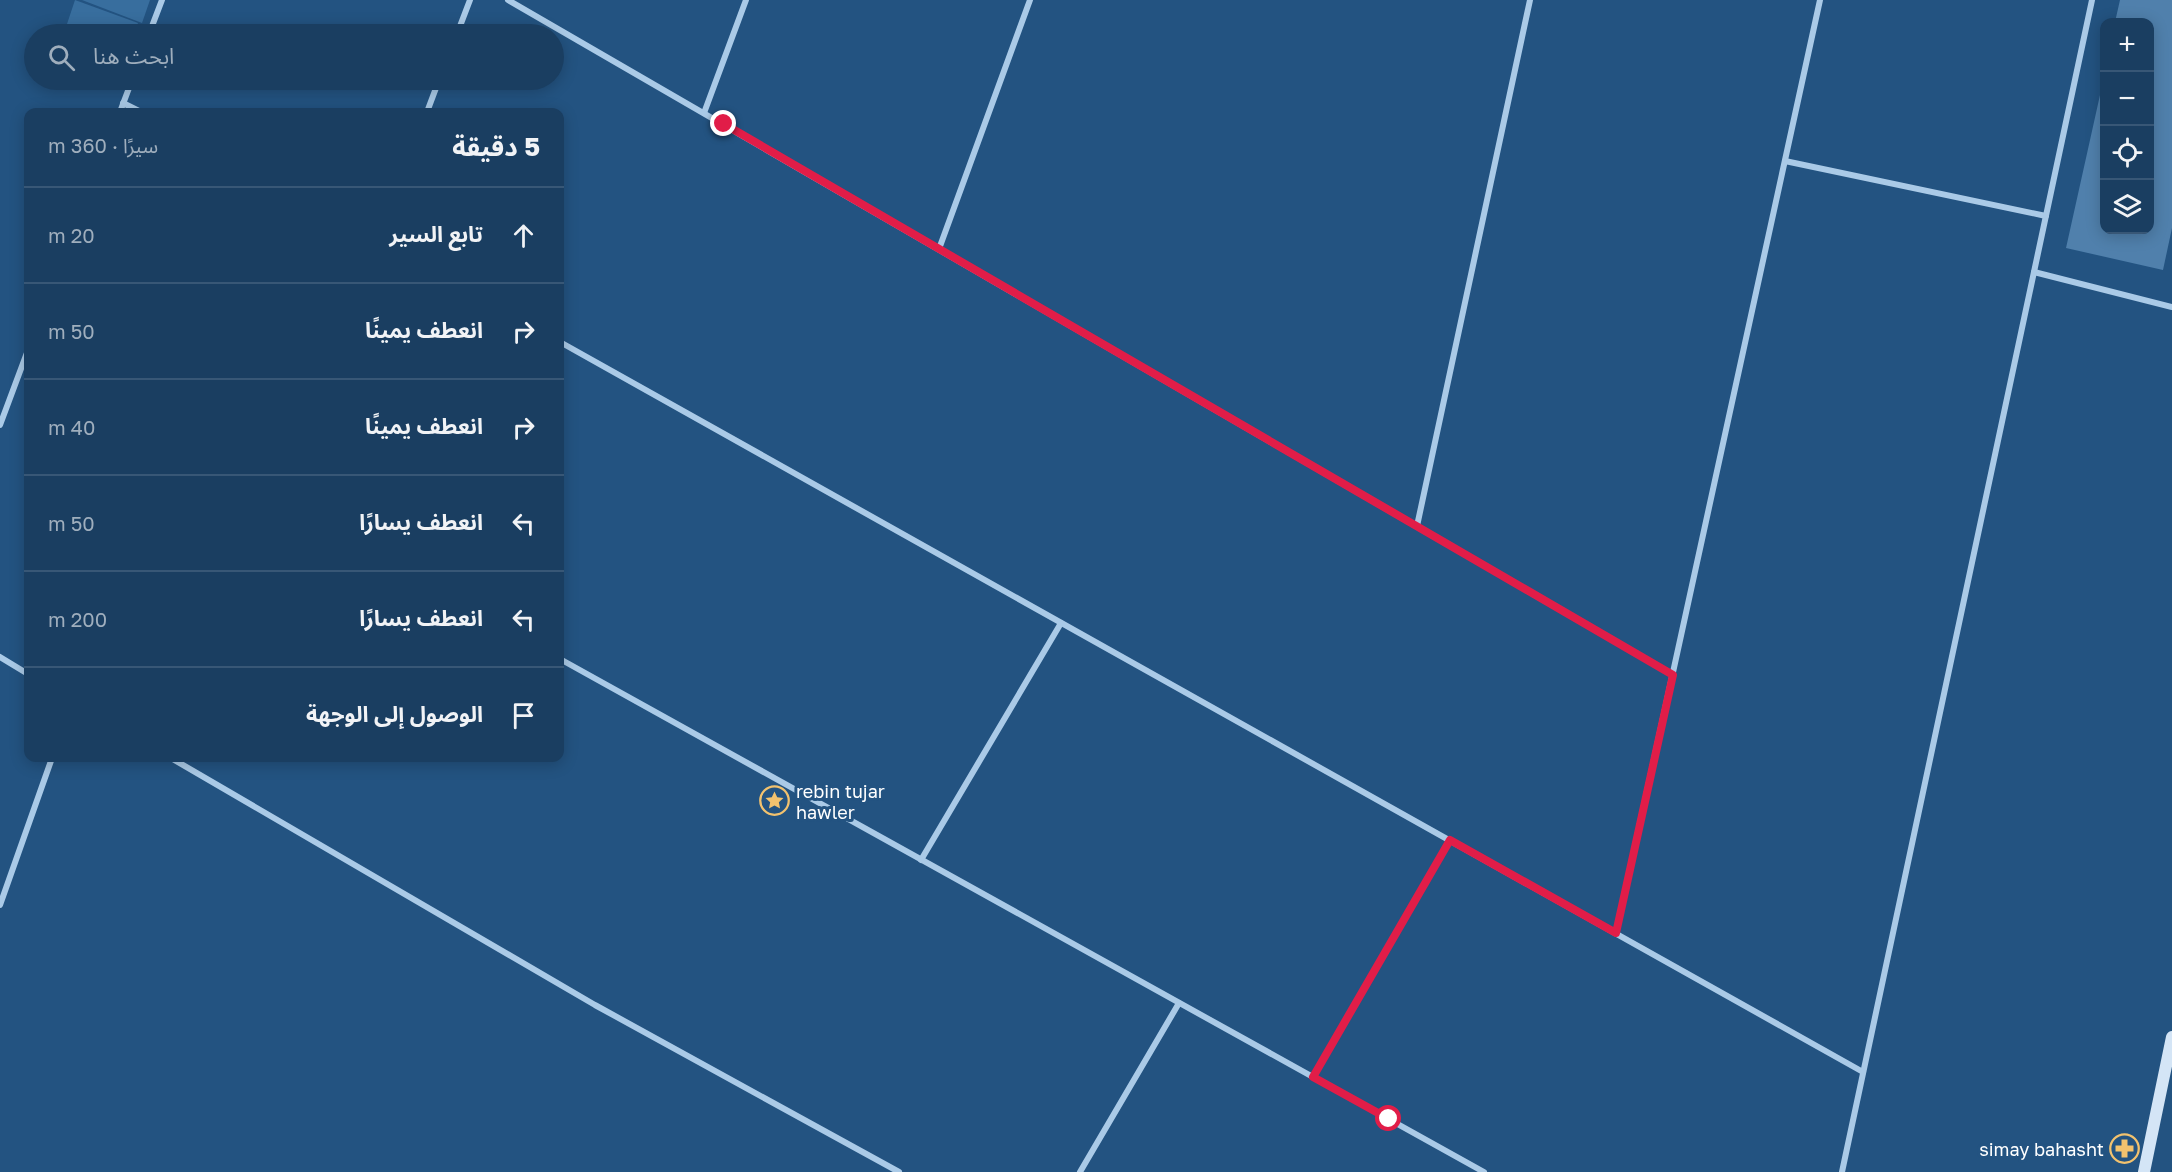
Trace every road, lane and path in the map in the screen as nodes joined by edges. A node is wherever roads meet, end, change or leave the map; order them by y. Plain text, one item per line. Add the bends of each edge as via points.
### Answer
1 (162, 0) edge
2 (470, 0) edge
3 (508, 0) edge
4 (746, 0) edge
5 (1030, 0) edge
6 (1530, 0) edge
7 (1820, 0) edge
8 (2092, 0) edge
9 (153, 24) edge
10 (461, 24) edge
11 (550, 24) edge
12 (564, 32) edge
13 (128, 90) edge
14 (435, 90) edge
15 (123, 103) junction
16 (121, 108) edge
17 (133, 108) edge
18 (428, 108) edge
19 (704, 113) junction
20 (1785, 161) junction
21 (2046, 216) junction
22 (939, 249) junction
23 (2034, 272) junction
24 (2172, 307) edge
25 (564, 344) edge
26 (24, 370) edge
27 (0, 425) edge
28 (1417, 526) junction
29 (1060, 623) junction
30 (0, 657) edge
31 (564, 661) edge
32 (24, 672) edge
33 (1673, 675) junction
34 (51, 762) edge
35 (178, 762) edge
36 (1450, 840) junction
37 (921, 860) junction
38 (0, 905) edge
39 (1616, 933) junction
40 (1179, 1003) junction
41 (2172, 1038) edge
42 (1863, 1072) junction
43 (1313, 1077) junction
44 (899, 1172) edge
45 (1080, 1172) edge
46 (1484, 1172) edge
47 (1842, 1172) edge
48 (2144, 1172) edge

1 - 9 street
2 - 10 street
3 - 11 street
4 - 19 street
5 - 22 street
6 - 28 street
7 - 20 street
8 - 21 street
12 - 19 street
13 - 15 street
14 - 18 street
15 - 16 street
15 - 17 street
19 - 22 street
20 - 21 street
20 - 33 street
21 - 23 street
22 - 28 street
23 - 24 street
23 - 42 street
25 - 29 street
26 - 27 street
28 - 33 street
29 - 36 street
29 - 37 street
30 - 32 street
31 - 37 street
33 - 39 street
34 - 38 street
35 - 44 street via 595,1005
36 - 39 street
36 - 43 street
37 - 40 street
39 - 42 street
40 - 43 street
40 - 45 street
41 - 48 street
42 - 47 street
43 - 46 street

